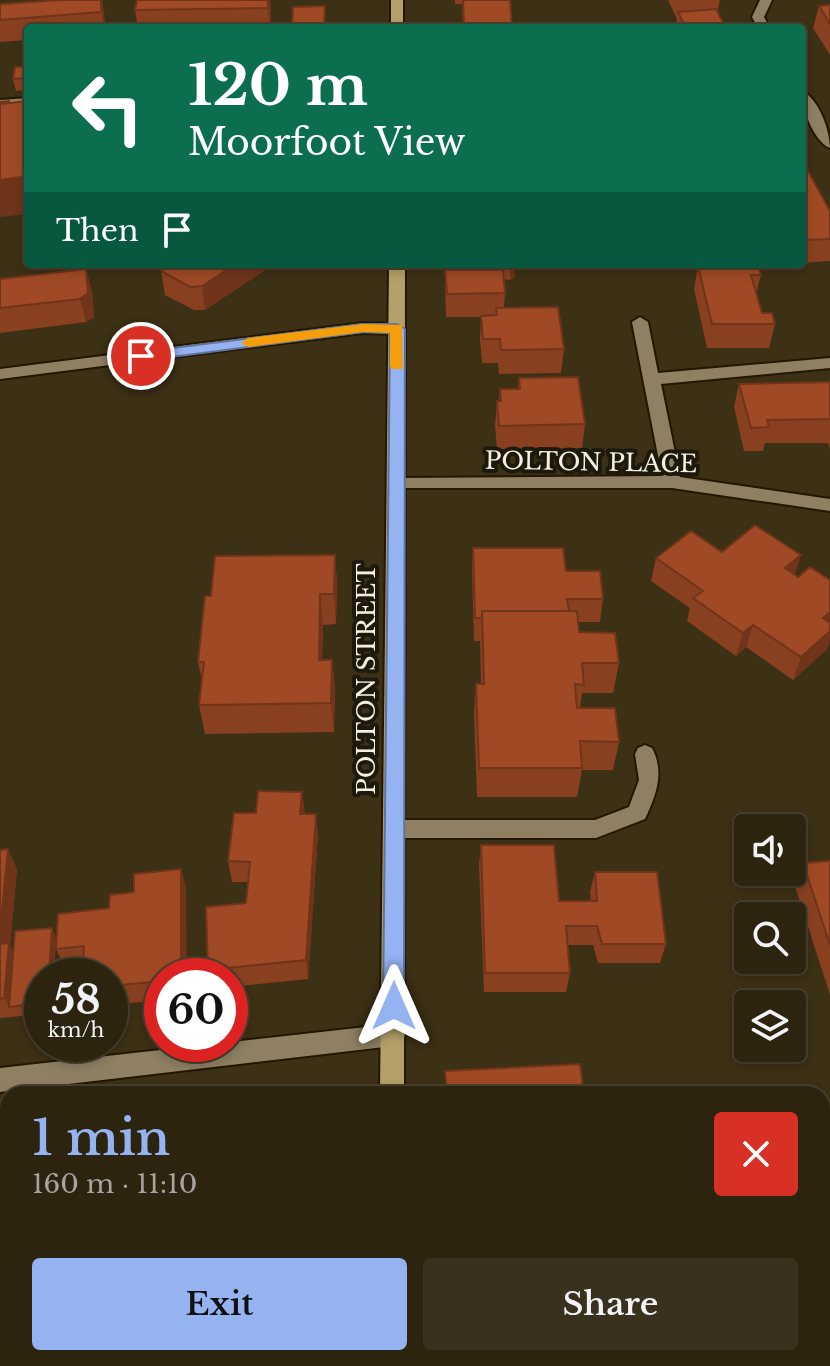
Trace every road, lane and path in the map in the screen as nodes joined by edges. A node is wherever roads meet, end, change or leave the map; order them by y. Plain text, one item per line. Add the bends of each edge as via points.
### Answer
1 (397, 0) edge
2 (766, 0) edge
3 (397, 24) edge
4 (762, 24) edge
5 (24, 102) edge
6 (806, 102) edge
7 (0, 104) edge
8 (830, 144) edge
9 (397, 268) edge
10 (640, 322) dead end
11 (397, 329) junction
12 (830, 363) edge
13 (0, 374) edge
14 (652, 379) junction
15 (672, 482) junction
16 (397, 484) junction
17 (830, 505) edge
18 (645, 754) dead end
19 (395, 829) junction
20 (393, 1035) junction
21 (0, 1080) edge
22 (392, 1086) edge

1 - 3 main road
2 - 4 street via 758,17
5 - 7 street
6 - 8 street
9 - 11 main road, POLTON STREET
10 - 14 street
11 - 13 street via 363,328
11 - 16 main road, POLTON STREET
12 - 14 street
14 - 15 street
15 - 16 street, POLTON PLACE
15 - 17 street, POLTON PLACE
16 - 19 main road, POLTON STREET
18 - 19 street via 650,780 637,813 596,829
19 - 20 main road, POLTON STREET
20 - 21 street
20 - 22 main road, POLTON STREET

